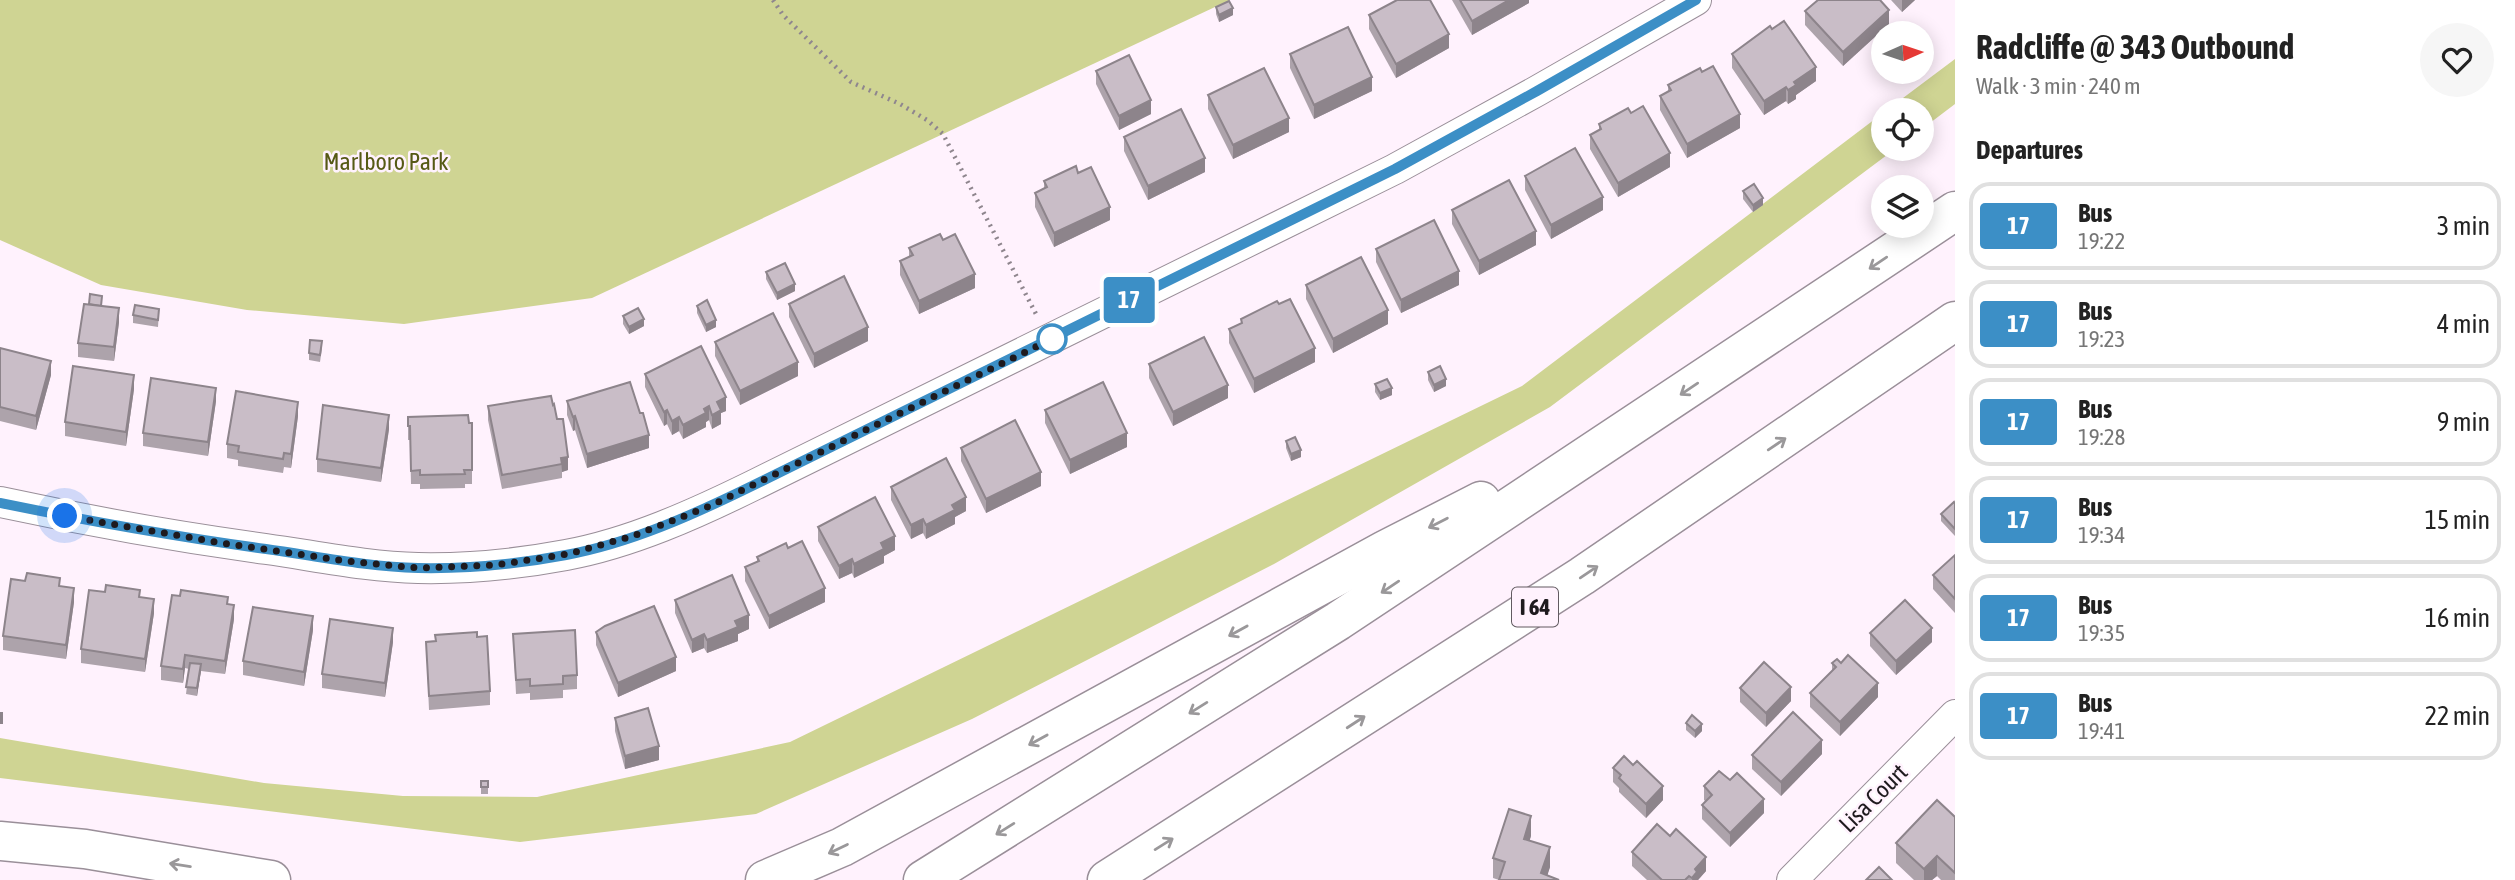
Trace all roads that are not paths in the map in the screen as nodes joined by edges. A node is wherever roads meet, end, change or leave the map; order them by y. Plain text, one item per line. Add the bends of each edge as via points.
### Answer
1 (1696, 0) edge
2 (1955, 211) edge
3 (1955, 321) edge
4 (1651, 414) junction
5 (0, 502) edge
6 (1955, 715) edge
7 (0, 841) edge
8 (271, 880) edge
9 (765, 880) edge
10 (923, 880) edge
11 (1107, 880) edge
12 (1792, 880) edge

1 - 5 street via 1384,174 754,485 633,536 556,556 496,565 418,568 222,543
2 -> 4 highway
11 -> 3 highway, I 64 via 1582,576
4 -> 9 highway via 1385,550 842,848
4 -> 10 highway via 1338,621
6 - 12 street, Lisa Court
8 -> 7 highway via 85,849

